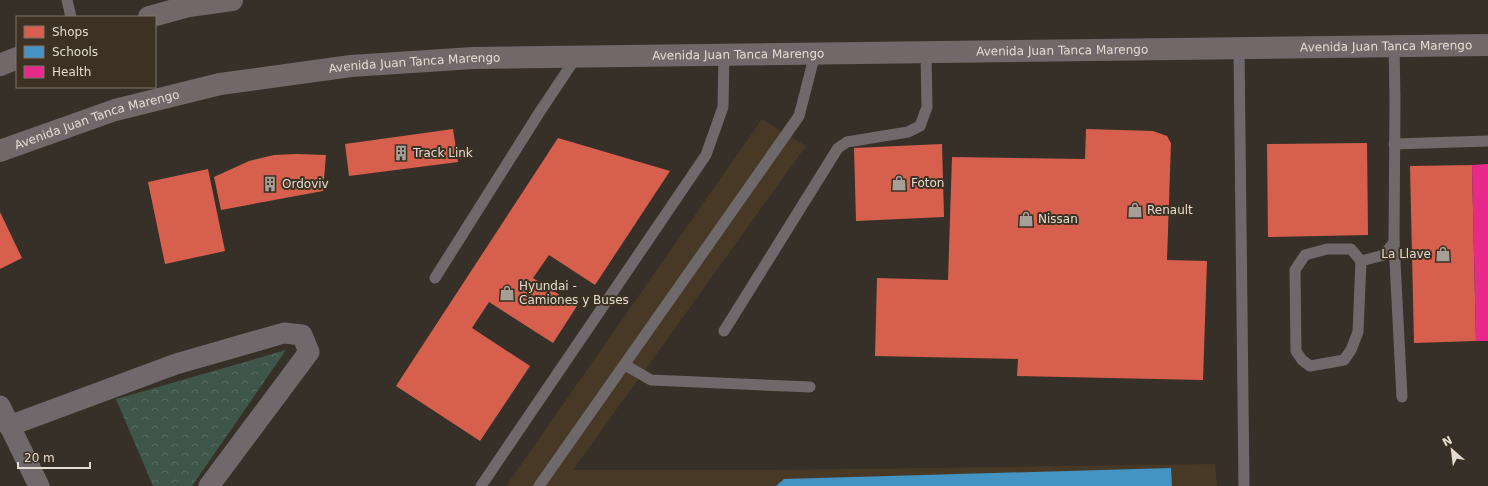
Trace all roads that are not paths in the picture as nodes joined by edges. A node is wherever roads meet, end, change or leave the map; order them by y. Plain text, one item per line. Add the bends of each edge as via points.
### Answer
1 (67, 0) edge
2 (232, 0) edge
3 (71, 16) edge
4 (154, 16) edge
5 (1488, 45) edge
6 (1394, 46) junction
7 (1239, 48) junction
8 (926, 53) junction
9 (724, 54) junction
10 (815, 54) junction
11 (577, 56) junction
12 (16, 58) edge
13 (0, 65) edge
14 (1488, 141) edge
15 (1394, 144) junction
16 (0, 150) edge
17 (1394, 242) junction
18 (1361, 261) junction
19 (435, 278) dead end
20 (724, 331) dead end
21 (625, 365) junction
22 (810, 388) dead end
23 (1402, 397) dead end
24 (0, 406) edge
25 (9, 426) junction
26 (39, 486) edge
27 (209, 486) edge
28 (481, 486) edge
29 (539, 486) edge
30 (1244, 486) edge

1 - 3 lane
2 - 4 main road via 190,6
5 - 6 main road, Avenida Juan Tanca Marengo
6 - 7 main road, Avenida Juan Tanca Marengo
6 - 15 lane
7 - 8 main road, Avenida Juan Tanca Marengo
7 - 30 lane
8 - 10 main road, Avenida Juan Tanca Marengo
8 - 20 lane via 927,107 920,126 908,132 847,142 838,148
9 - 10 main road, Avenida Juan Tanca Marengo
9 - 11 main road, Avenida Juan Tanca Marengo
9 - 28 lane via 723,107 706,155
10 - 21 lane via 799,116
11 - 16 main road, Avenida Juan Tanca Marengo via 473,58 351,66 220,84 115,110
11 - 19 lane
12 - 13 main road
14 - 15 lane
15 - 17 lane
17 - 18 lane via 1384,255
17 - 23 lane
18 - 18 lane via 1351,249 1327,249 1305,255 1295,270 1296,351 1310,366 1344,360 1351,350 1358,332
21 - 22 lane via 651,380
21 - 29 lane
24 - 25 street
25 - 26 street
25 - 27 street via 176,364 284,333 302,335 310,352

